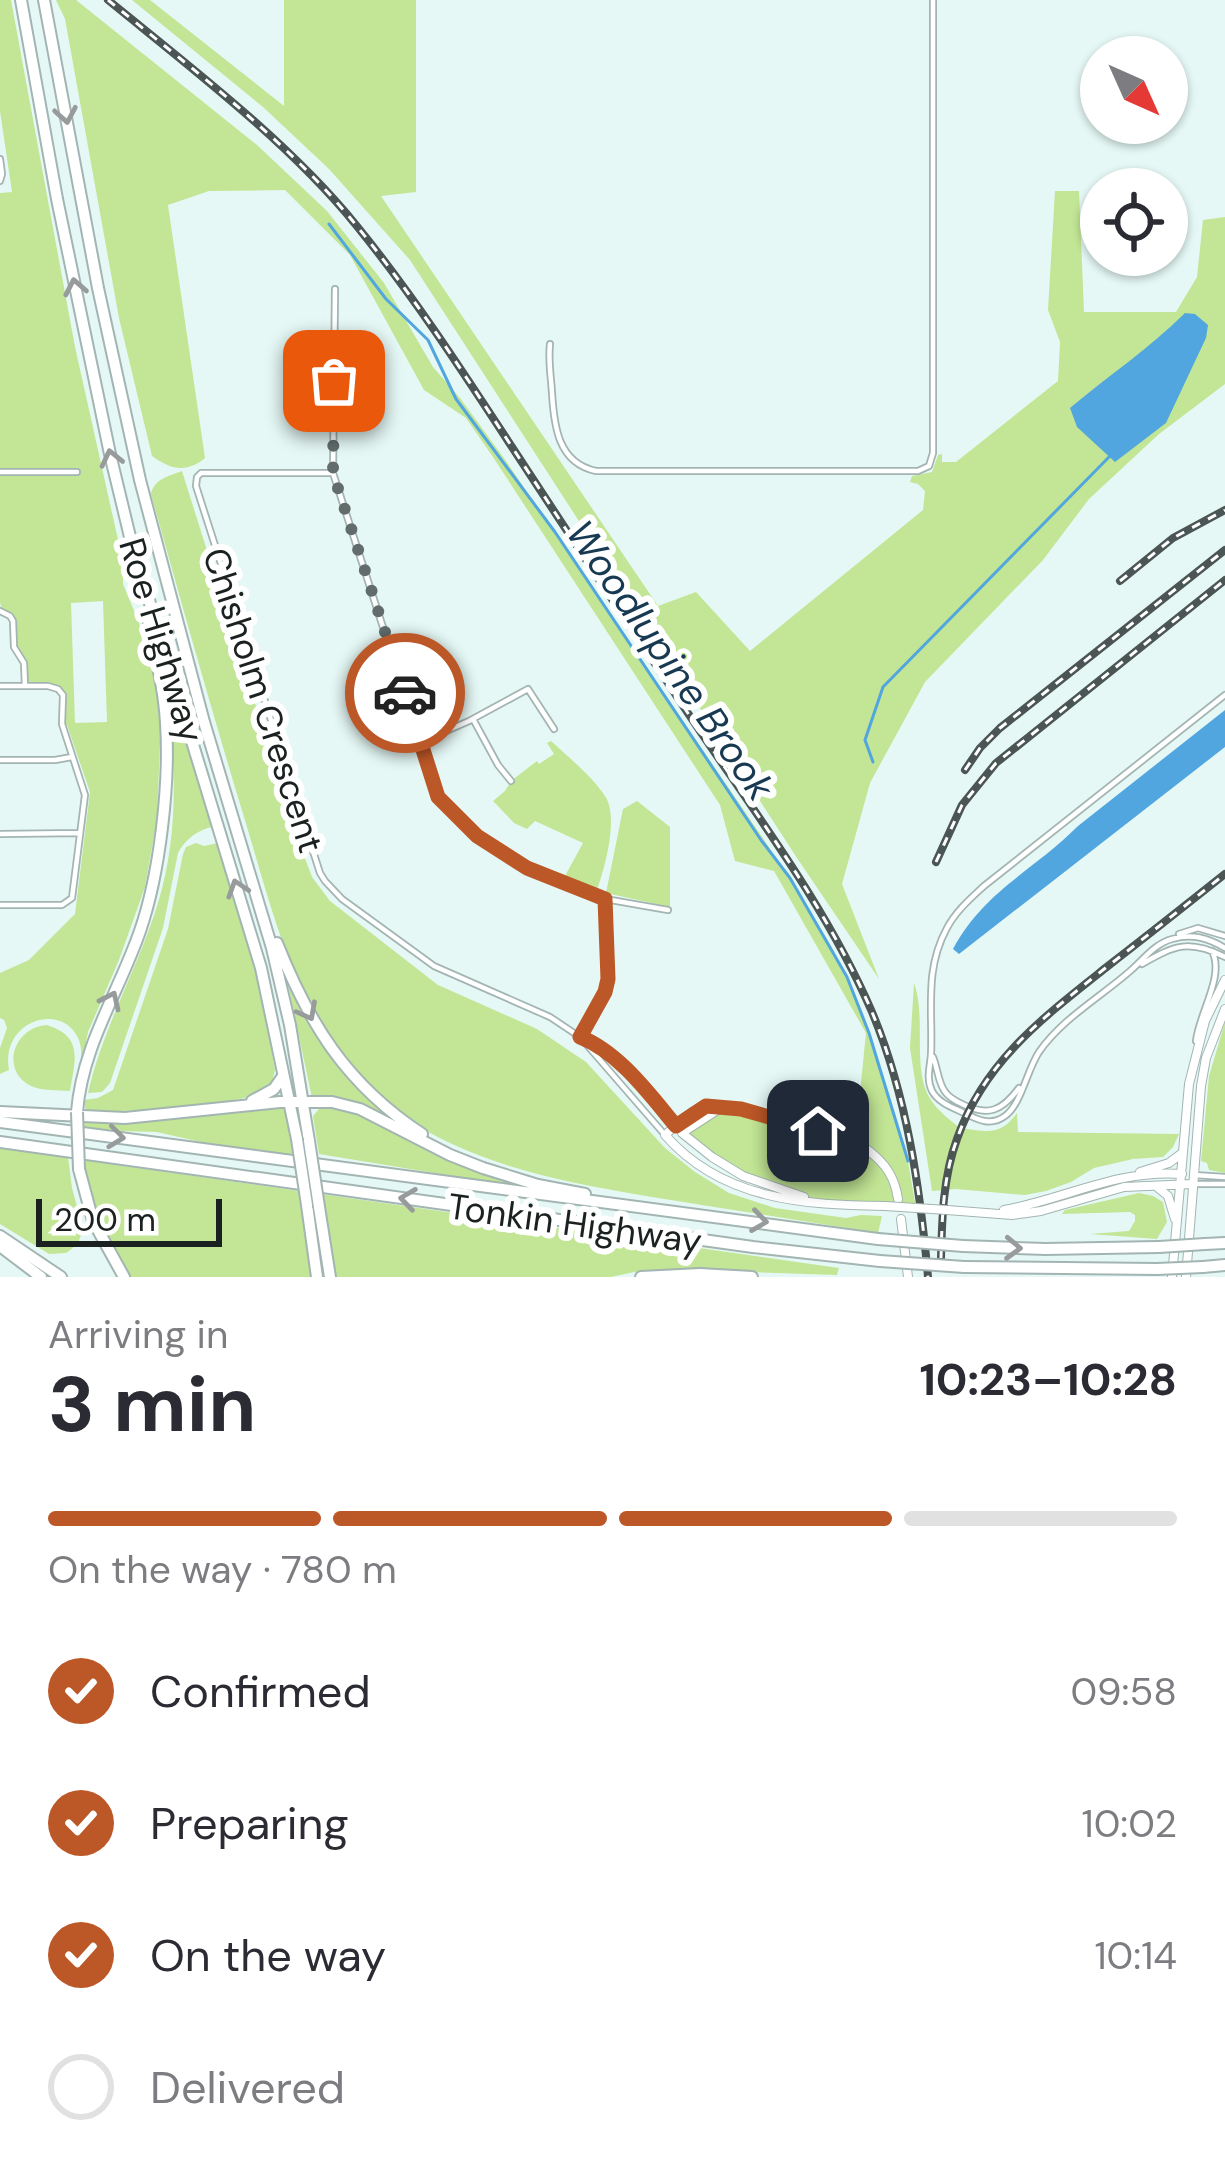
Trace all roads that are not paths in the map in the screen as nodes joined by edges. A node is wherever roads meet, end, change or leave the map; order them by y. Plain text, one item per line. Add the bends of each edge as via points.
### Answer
1 (21, 0) edge
2 (44, 0) edge
3 (933, 0) edge
4 (0, 159) edge
5 (0, 181) edge
6 (335, 289) dead end
7 (550, 344) dead end
8 (0, 472) edge
9 (77, 472) dead end
10 (333, 473) junction
11 (131, 541) junction
12 (0, 611) edge
13 (0, 686) edge
14 (25, 686) junction
15 (1225, 695) edge
16 (473, 718) junction
17 (554, 729) dead end
18 (421, 742) junction
19 (73, 757) junction
20 (0, 760) edge
21 (511, 781) dead end
22 (80, 833) junction
23 (0, 834) edge
24 (246, 865) junction
25 (605, 899) junction
26 (0, 905) edge
27 (668, 910) dead end
28 (1225, 936) edge
29 (1163, 942) junction
30 (1225, 949) edge
31 (1212, 951) junction
32 (1225, 957) edge
33 (1132, 970) junction
34 (1225, 980) edge
35 (1225, 1009) edge
36 (580, 1037) junction
37 (1195, 1052) junction
38 (284, 1071) junction
39 (296, 1103) junction
40 (244, 1106) junction
41 (0, 1112) edge
42 (0, 1122) edge
43 (679, 1129) junction
44 (668, 1138) junction
45 (0, 1142) edge
46 (1183, 1151) junction
47 (482, 1168) junction
48 (1128, 1176) junction
49 (1194, 1179) junction
50 (1181, 1180) junction
51 (1225, 1180) edge
52 (1154, 1186) junction
53 (898, 1199) dead end
54 (816, 1203) junction
55 (313, 1206) junction
56 (677, 1210) junction
57 (985, 1213) junction
58 (901, 1219) dead end
59 (1178, 1226) junction
60 (0, 1236) edge
61 (1225, 1243) edge
62 (0, 1246) edge
63 (1225, 1265) edge
64 (656, 1276) edge
65 (41, 1277) edge
66 (61, 1277) edge
67 (124, 1277) edge
68 (316, 1277) edge
69 (330, 1277) edge
70 (641, 1277) edge
71 (752, 1277) edge
72 (908, 1277) edge
73 (1172, 1277) edge
74 (1186, 1277) edge

11 -> 1 highway, Roe Highway
2 -> 24 highway, Roe Highway via 142,490
3 - 7 street via 928,466 582,468 554,429
4 - 5 street
6 - 10 street
8 - 9 street
10 - 18 street
10 - 36 street, Chisholm Crescent via 206,472 196,482 320,873 342,899 434,966
38 -> 11 highway, Roe Highway via 244,908
67 -> 11 highway, bridge via 93,1221 79,1169 77,1112 88,1053 141,928 161,827 166,725
12 - 14 street via 10,616
13 - 14 street
14 - 19 street via 58,689
15 - 33 street via 958,912 942,938 929,997 935,1095 980,1120 1009,1113 1040,1051
16 - 17 street via 527,688
16 - 18 street
16 - 21 street
18 - 25 street via 438,797 477,836 527,868
19 - 20 street
19 - 22 street via 85,795
22 - 23 street
22 - 26 street via 72,898
24 - 39 highway, Roe Highway via 272,948
24 -> 47 highway via 293,984 329,1048 396,1116
25 - 27 street
25 - 36 street via 608,979
28 - 29 street via 1193,928
29 - 30 street via 1191,936
29 - 33 street
31 - 32 street
31 - 33 street via 1171,948
31 - 37 street via 1218,964
34 - 37 main road
35 - 49 main road via 1206,1058
36 - 43 street via 628,1072
36 - 44 street
37 - 46 main road
38 - 39 highway, Roe Highway
38 - 40 highway via 274,1089
39 - 40 highway
39 - 47 highway via 360,1109
39 - 55 highway, Roe Highway, bridge
40 - 41 highway via 125,1118
42 -> 56 highway, Tonkin Highway
43 - 44 main road
43 - 53 main road via 720,1108 741,1109 856,1142 888,1168
43 - 54 main road via 743,1176
44 - 54 main road via 740,1188
63 -> 45 highway, Tonkin Highway, bridge via 880,1261
46 - 48 main road
46 - 50 main road
47 - 56 highway
48 - 50 main road
48 - 57 main road
49 - 50 main road
49 - 51 street
49 - 74 main road
50 - 52 main road
50 - 59 main road
52 - 57 main road via 1041,1211
52 - 59 main road via 1168,1196
54 - 57 main road, bridge
55 - 68 highway, Roe Highway
55 - 69 highway, Roe Highway
56 -> 61 highway, Tonkin Highway, bridge via 963,1246
58 - 72 main road
59 - 73 main road
60 - 66 highway
62 - 65 highway
64 - 70 highway
64 - 71 highway

